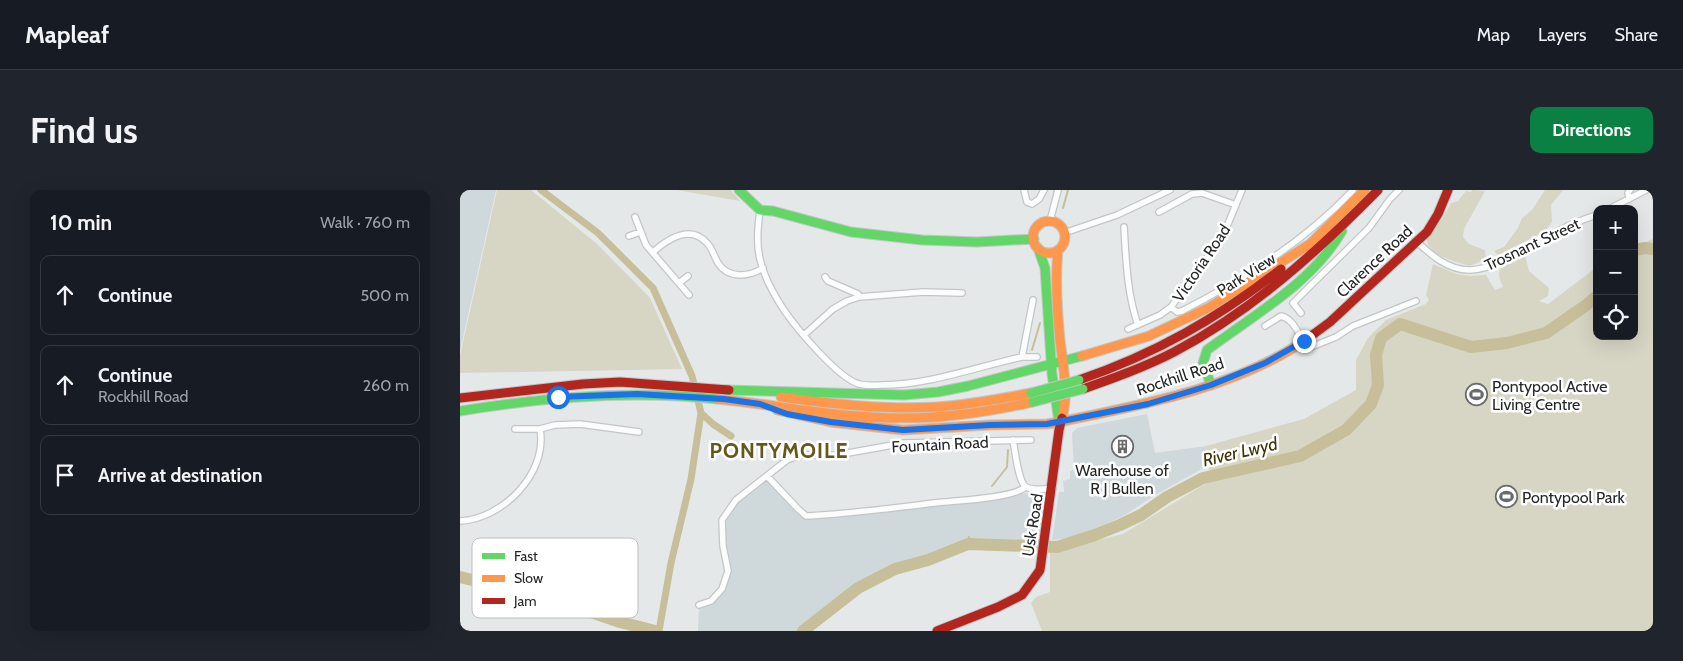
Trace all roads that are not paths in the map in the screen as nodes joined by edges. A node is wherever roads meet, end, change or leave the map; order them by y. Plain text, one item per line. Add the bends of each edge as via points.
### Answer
1 (739, 190) edge
2 (1024, 190) edge
3 (1044, 190) edge
4 (1058, 190) edge
5 (1170, 190) edge
6 (1242, 190) edge
7 (1353, 190) edge
8 (1364, 190) edge
9 (1378, 190) edge
10 (1399, 190) edge
11 (1448, 190) edge
12 (1630, 190) edge
13 (1646, 190) edge
14 (1629, 199) junction
15 (1236, 205) junction
16 (1617, 205) edge
17 (760, 210) junction
18 (1159, 212) dead end
19 (635, 217) dead end
20 (1593, 217) edge
21 (1050, 221) junction
22 (1347, 222) junction
23 (1124, 227) dead end
24 (640, 232) junction
25 (1064, 233) junction
26 (629, 236) dead end
27 (1034, 239) junction
28 (1416, 241) junction
29 (1310, 244) junction
30 (1038, 248) junction
31 (1058, 250) junction
32 (653, 252) junction
33 (763, 268) junction
34 (688, 276) dead end
35 (825, 277) dead end
36 (679, 283) junction
37 (962, 293) dead end
38 (689, 295) dead end
39 (859, 297) junction
40 (1033, 300) dead end
41 (1416, 301) dead end
42 (1171, 307) junction
43 (1301, 313) dead end
44 (1138, 325) junction
45 (1265, 326) dead end
46 (1128, 329) dead end
47 (804, 335) junction
48 (1304, 341) junction
49 (1022, 357) junction
50 (1037, 357) dead end
51 (1061, 361) junction
52 (1052, 364) junction
53 (1081, 385) junction
54 (1211, 385) junction
55 (685, 391) junction
56 (724, 395) junction
57 (1032, 397) junction
58 (460, 398) edge
59 (760, 404) junction
60 (460, 412) edge
61 (1059, 422) junction
62 (515, 429) dead end
63 (540, 429) junction
64 (639, 432) dead end
65 (1013, 440) junction
66 (1031, 440) dead end
67 (767, 476) junction
68 (1026, 487) junction
69 (1053, 488) junction
70 (460, 521) edge
71 (699, 605) dead end
72 (937, 631) edge

1 - 17 main road
2 - 3 street via 1027,202 1032,204
4 - 21 street
5 - 25 street via 1116,215
6 - 15 street, Victoria Road
7 - 42 street, Park View via 1265,264 1182,311 1177,312
8 - 29 main road
9 - 22 main road
10 - 43 street via 1369,228 1293,303
11 - 28 main road, Clarence Road via 1427,232
12 - 14 street
13 - 14 street
14 - 16 street
15 - 18 street via 1197,193
15 - 42 street, Victoria Road via 1223,236
17 - 27 main road via 851,232 922,240
17 - 33 street via 758,244
19 - 24 street
20 - 28 street, Trosnant Street via 1479,270 1445,264
21 - 25 main road via 1058,224
21 - 27 main road via 1036,228
22 - 53 main road via 1273,288 1226,322 1152,363
22 - 54 main road via 1338,238 1295,284 1207,350 1202,362
23 - 44 street via 1129,286
24 - 26 street
24 - 32 street
25 - 31 main road via 1064,243
27 - 30 main road
28 - 48 main road, Clarence Road via 1356,300
29 - 51 main road via 1179,323 1116,348
29 - 53 main road via 1211,321
30 - 31 main road via 1050,253
30 - 52 main road via 1045,268
31 - 51 main road via 1055,266
32 - 33 street via 676,236 690,234 707,243 727,272 745,275
32 - 36 street
33 - 47 street via 785,311
34 - 36 street
35 - 39 street
36 - 38 street
37 - 39 street
39 - 47 street via 832,309
40 - 49 street via 1034,310
41 - 48 street via 1311,347
42 - 44 street, Park View
44 - 46 street, Park View
45 - 48 street via 1281,316 1286,317
47 - 49 street via 843,376 859,384 891,385 930,380
48 - 54 main road, Rockhill Road via 1265,363
49 - 50 street
51 - 52 main road
51 - 61 main road via 1066,400
52 - 56 main road via 938,392 904,395
52 - 61 main road
53 - 57 main road, bridge
54 - 61 main road, Rockhill Road via 1148,404
55 - 56 main road
55 - 58 main road via 620,382
55 - 60 main road via 575,396
56 - 57 main road via 934,407
56 - 59 main road
57 - 59 main road via 998,410 890,418
59 - 61 main road, Rockhill Road via 787,414 831,422 903,430
61 - 69 main road, Usk Road
62 - 63 street
63 - 64 street via 580,424
63 - 70 street via 542,438 533,470 520,490 483,516
65 - 66 street, Fountain Road
65 - 67 street, Fountain Road via 904,443 837,455 800,456 787,460
65 - 68 street, Fountain Road
67 - 68 street via 806,516 982,498 1017,492
67 - 71 street, Fountain Road via 736,500 722,520 728,571 722,589 711,601
68 - 69 street
69 - 72 main road, Usk Road via 1040,570 1022,595

